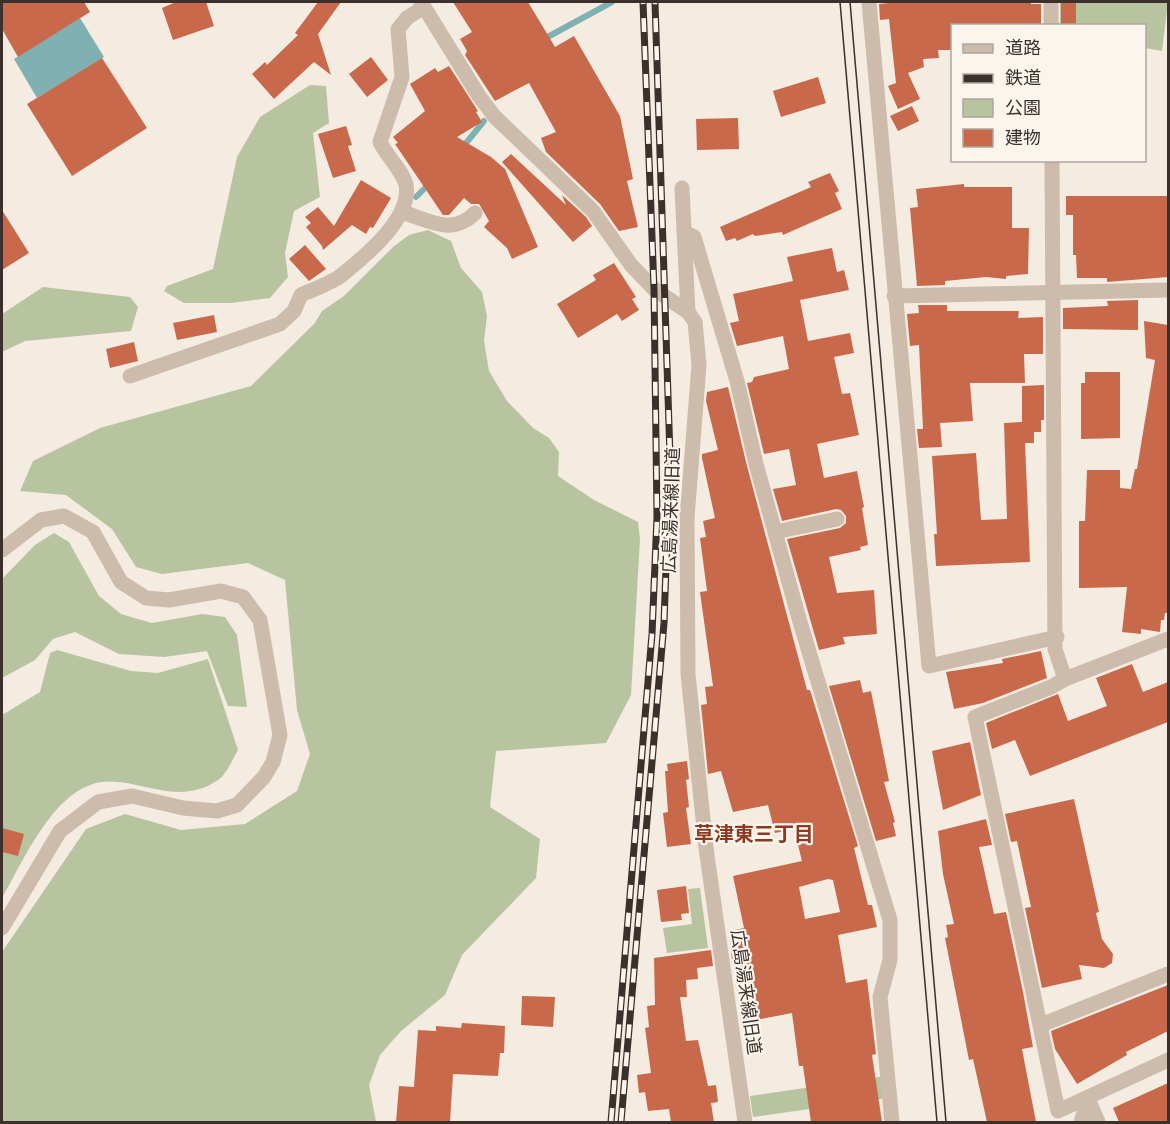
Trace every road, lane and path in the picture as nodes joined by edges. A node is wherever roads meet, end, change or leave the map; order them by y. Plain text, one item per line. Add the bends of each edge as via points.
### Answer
1 (869, 2) edge
2 (1051, 2) edge
3 (423, 4) edge
4 (1051, 24) edge
5 (1052, 162) edge
6 (682, 188) dead end
7 (402, 212) junction
8 (476, 213) dead end
9 (684, 232) junction
10 (1168, 290) edge
11 (1054, 292) junction
12 (894, 296) junction
13 (688, 312) junction
14 (130, 376) dead end
15 (837, 519) dead end
16 (775, 532) junction
17 (2, 550) edge
18 (1057, 637) junction
19 (1168, 639) edge
20 (1065, 679) junction
21 (2, 928) edge
22 (1168, 975) edge
23 (1041, 1025) junction
24 (1168, 1060) edge
25 (1088, 1099) junction
26 (745, 1122) edge
27 (892, 1122) edge
28 (1081, 1122) edge
29 (1098, 1122) edge

1 - 12 street
2 - 4 street
3 - 7 street via 398,29 402,77 380,142 405,182
3 - 13 street via 495,117 593,211 631,265 654,289
5 - 11 street
6 - 9 street, 広島湯来線旧道
7 - 8 street via 453,226 465,223
7 - 14 street via 394,226 340,276 301,295 294,311 280,324
9 - 13 street, 広島湯来線旧道
9 - 16 street via 694,237 737,381
10 - 11 street
11 - 12 street
11 - 18 street
12 - 18 street via 929,666
13 - 26 street, 広島湯来線旧道 via 694,322 699,365 687,518 688,674 706,848
15 - 16 street
16 - 27 street via 890,920 891,960 880,997
17 - 21 street via 41,520 64,516 93,532 121,582 146,598 169,600 221,591 243,597 260,620 280,735 273,762 264,777 237,805 217,811 132,796 98,802 60,831
18 - 20 street via 1055,650
19 - 20 street
20 - 23 street via 975,717
22 - 23 street
23 - 25 street via 1058,1111
24 - 25 street
25 - 28 street
25 - 29 street

